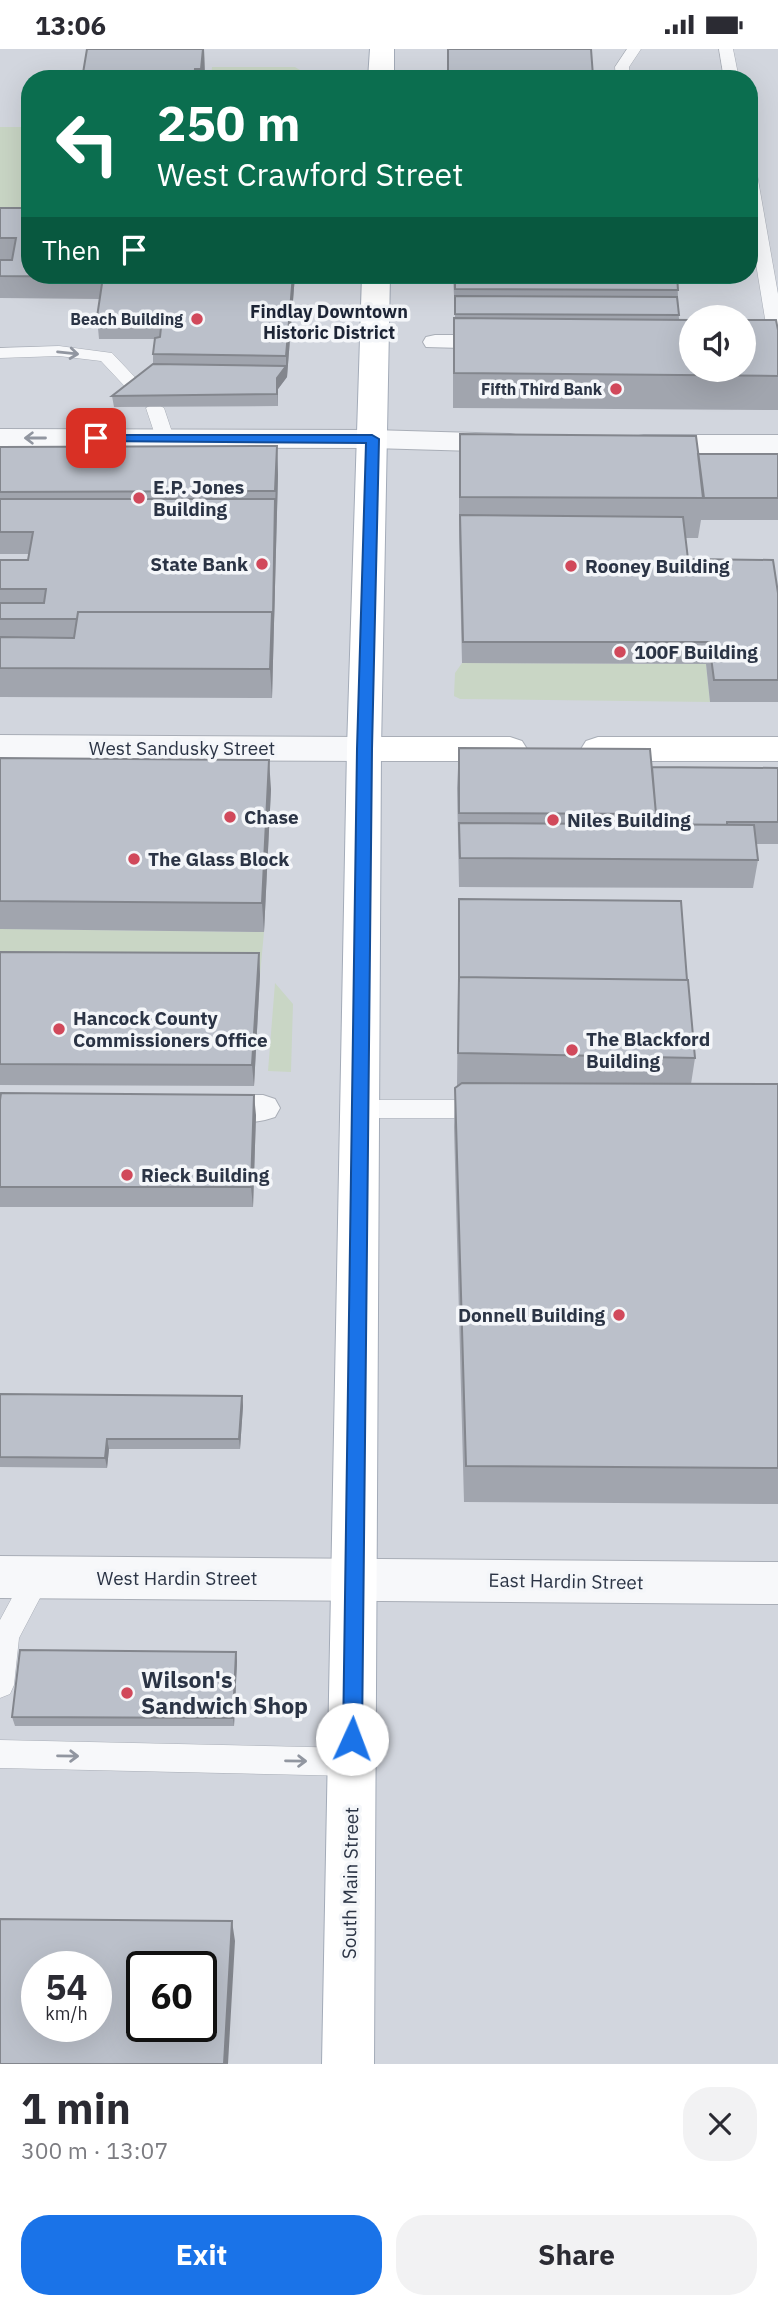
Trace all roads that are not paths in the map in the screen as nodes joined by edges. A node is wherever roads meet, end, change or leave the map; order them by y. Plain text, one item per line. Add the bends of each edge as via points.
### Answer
1 (382, 49) edge
2 (634, 49) edge
3 (726, 49) edge
4 (381, 70) edge
5 (622, 70) edge
6 (730, 70) edge
7 (758, 228) edge
8 (778, 228) edge
9 (758, 257) edge
10 (376, 284) edge
11 (435, 342) dead end
12 (525, 342) edge
13 (770, 344) edge
14 (0, 353) edge
15 (137, 389) edge
16 (155, 408) edge
17 (0, 438) edge
18 (165, 438) junction
19 (372, 439) junction
20 (542, 443) edge
21 (612, 443) edge
22 (778, 445) edge
23 (0, 747) edge
24 (365, 749) junction
25 (778, 749) edge
26 (180, 1108) edge
27 (263, 1108) dead end
28 (360, 1109) junction
29 (507, 1109) edge
30 (19, 1577) edge
31 (354, 1578) junction
32 (778, 1583) edge
33 (0, 1685) edge
34 (0, 1754) edge
35 (352, 1762) junction
36 (348, 2064) edge

1 - 4 main road
2 - 5 lane
3 - 6 lane
7 - 8 lane
9 - 13 lane
10 - 19 main road, South Main Street
11 - 12 street
14 -> 15 lane via 59,351 106,357
16 - 18 lane
18 -> 17 street
18 - 19 street
19 - 20 street
19 - 24 main road, South Main Street
21 - 22 street
23 - 24 street, West Sandusky Street
24 - 25 main road
24 - 28 main road, South Main Street
26 - 27 street
28 - 29 lane
28 - 31 main road, South Main Street
30 - 31 street, West Hardin Street
30 - 33 lane
31 - 32 street, East Hardin Street
31 - 35 main road, South Main Street
34 -> 35 lane
35 - 36 main road, South Main Street

